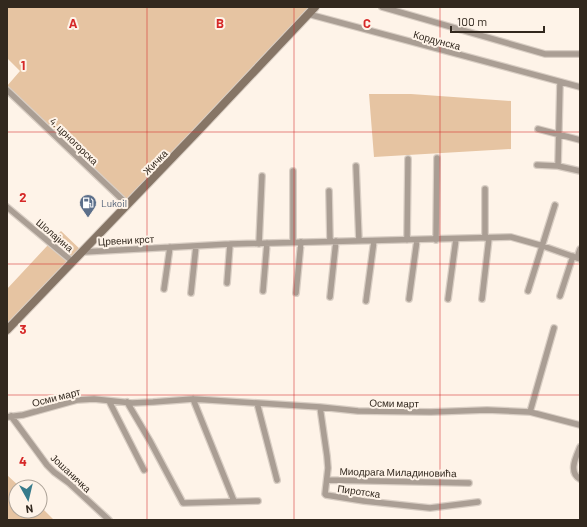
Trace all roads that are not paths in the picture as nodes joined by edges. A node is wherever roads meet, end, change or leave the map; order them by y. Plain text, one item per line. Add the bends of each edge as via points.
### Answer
1 (315, 7) edge
2 (382, 7) edge
3 (308, 14) junction
4 (580, 54) edge
5 (560, 83) junction
6 (580, 87) edge
7 (7, 90) edge
8 (538, 129) dead end
9 (558, 135) junction
10 (580, 140) edge
11 (437, 158) dead end
12 (408, 159) dead end
13 (537, 165) dead end
14 (356, 166) dead end
15 (558, 166) junction
16 (580, 171) edge
17 (293, 172) dead end
18 (262, 176) dead end
19 (485, 189) dead end
20 (329, 190) dead end
21 (128, 205) junction
22 (555, 205) dead end
23 (7, 207) edge
24 (487, 238) junction
25 (456, 239) junction
26 (407, 240) junction
27 (417, 240) junction
28 (436, 240) junction
29 (333, 241) junction
30 (359, 241) junction
31 (374, 241) junction
32 (293, 242) junction
33 (301, 242) junction
34 (267, 243) junction
35 (230, 244) junction
36 (259, 244) junction
37 (196, 246) junction
38 (543, 246) junction
39 (170, 247) junction
40 (580, 249) edge
41 (83, 252) junction
42 (577, 257) edge
43 (73, 262) junction
44 (227, 283) dead end
45 (164, 289) dead end
46 (263, 291) dead end
47 (528, 291) dead end
48 (191, 292) dead end
49 (296, 293) dead end
50 (560, 296) dead end
51 (330, 297) dead end
52 (409, 299) dead end
53 (482, 299) dead end
54 (448, 300) dead end
55 (366, 301) dead end
56 (554, 328) dead end
57 (7, 330) edge
58 (193, 399) junction
59 (109, 401) junction
60 (127, 402) junction
61 (257, 404) junction
62 (320, 407) junction
63 (530, 412) junction
64 (9, 416) edge
65 (580, 425) edge
66 (580, 447) edge
67 (144, 470) dead end
68 (580, 479) edge
69 (277, 480) dead end
70 (327, 480) junction
71 (469, 483) dead end
72 (234, 501) junction
73 (258, 501) dead end
74 (478, 502) dead end
75 (109, 520) edge

1 - 3 main road, Жичка
2 - 4 street via 545,54
3 - 5 street, Кордунска
3 - 21 main road, Жичка
5 - 6 street, Кордунска
5 - 9 street
7 - 21 street, 4. црногорска
8 - 9 street
9 - 10 street
9 - 15 street
11 - 28 street
12 - 26 street
13 - 15 street
14 - 30 street
15 - 16 street
17 - 32 street
18 - 36 street
19 - 24 street
20 - 29 street
21 - 41 main road, Жичка
22 - 38 street
23 - 43 street, Шолајина
24 - 25 street, Црвени крст
24 - 38 street, Црвени крст via 516,238
24 - 53 street
25 - 28 street, Црвени крст
25 - 54 street
26 - 27 street, Црвени крст
26 - 31 street, Црвени крст
27 - 28 street, Црвени крст
27 - 52 street
29 - 30 street, Црвени крст
29 - 33 street, Црвени крст
29 - 51 street
30 - 31 street, Црвени крст
31 - 55 street
32 - 33 street, Црвени крст
32 - 34 street, Црвени крст
33 - 49 street
34 - 36 street, Црвени крст
34 - 46 street
35 - 36 street, Црвени крст
35 - 37 street, Црвени крст
35 - 44 street
37 - 39 street, Црвени крст
37 - 48 street
38 - 42 street, Црвени крст
38 - 47 street
39 - 41 street, Црвени крст
39 - 45 street
40 - 42 street
41 - 43 main road, Жичка
42 - 50 street
43 - 57 main road, Жичка
56 - 63 street
58 - 60 street, Осми март
58 - 61 street, Осми март
58 - 72 street
59 - 60 street, Осми март
59 - 64 street, Осми март via 77,400 23,415
59 - 67 street
60 - 72 street via 183,503
61 - 62 street, Осми март
61 - 69 street
62 - 63 street, Осми март via 358,412
62 - 70 street, Пиротска via 327,456
63 - 65 street, Осми март
64 - 75 street, Јошаничка via 47,465
66 - 68 street via 573,469 575,476
70 - 71 street, Миодрага Миладиновића
70 - 74 street, Пиротска via 326,496 430,508
72 - 73 street

